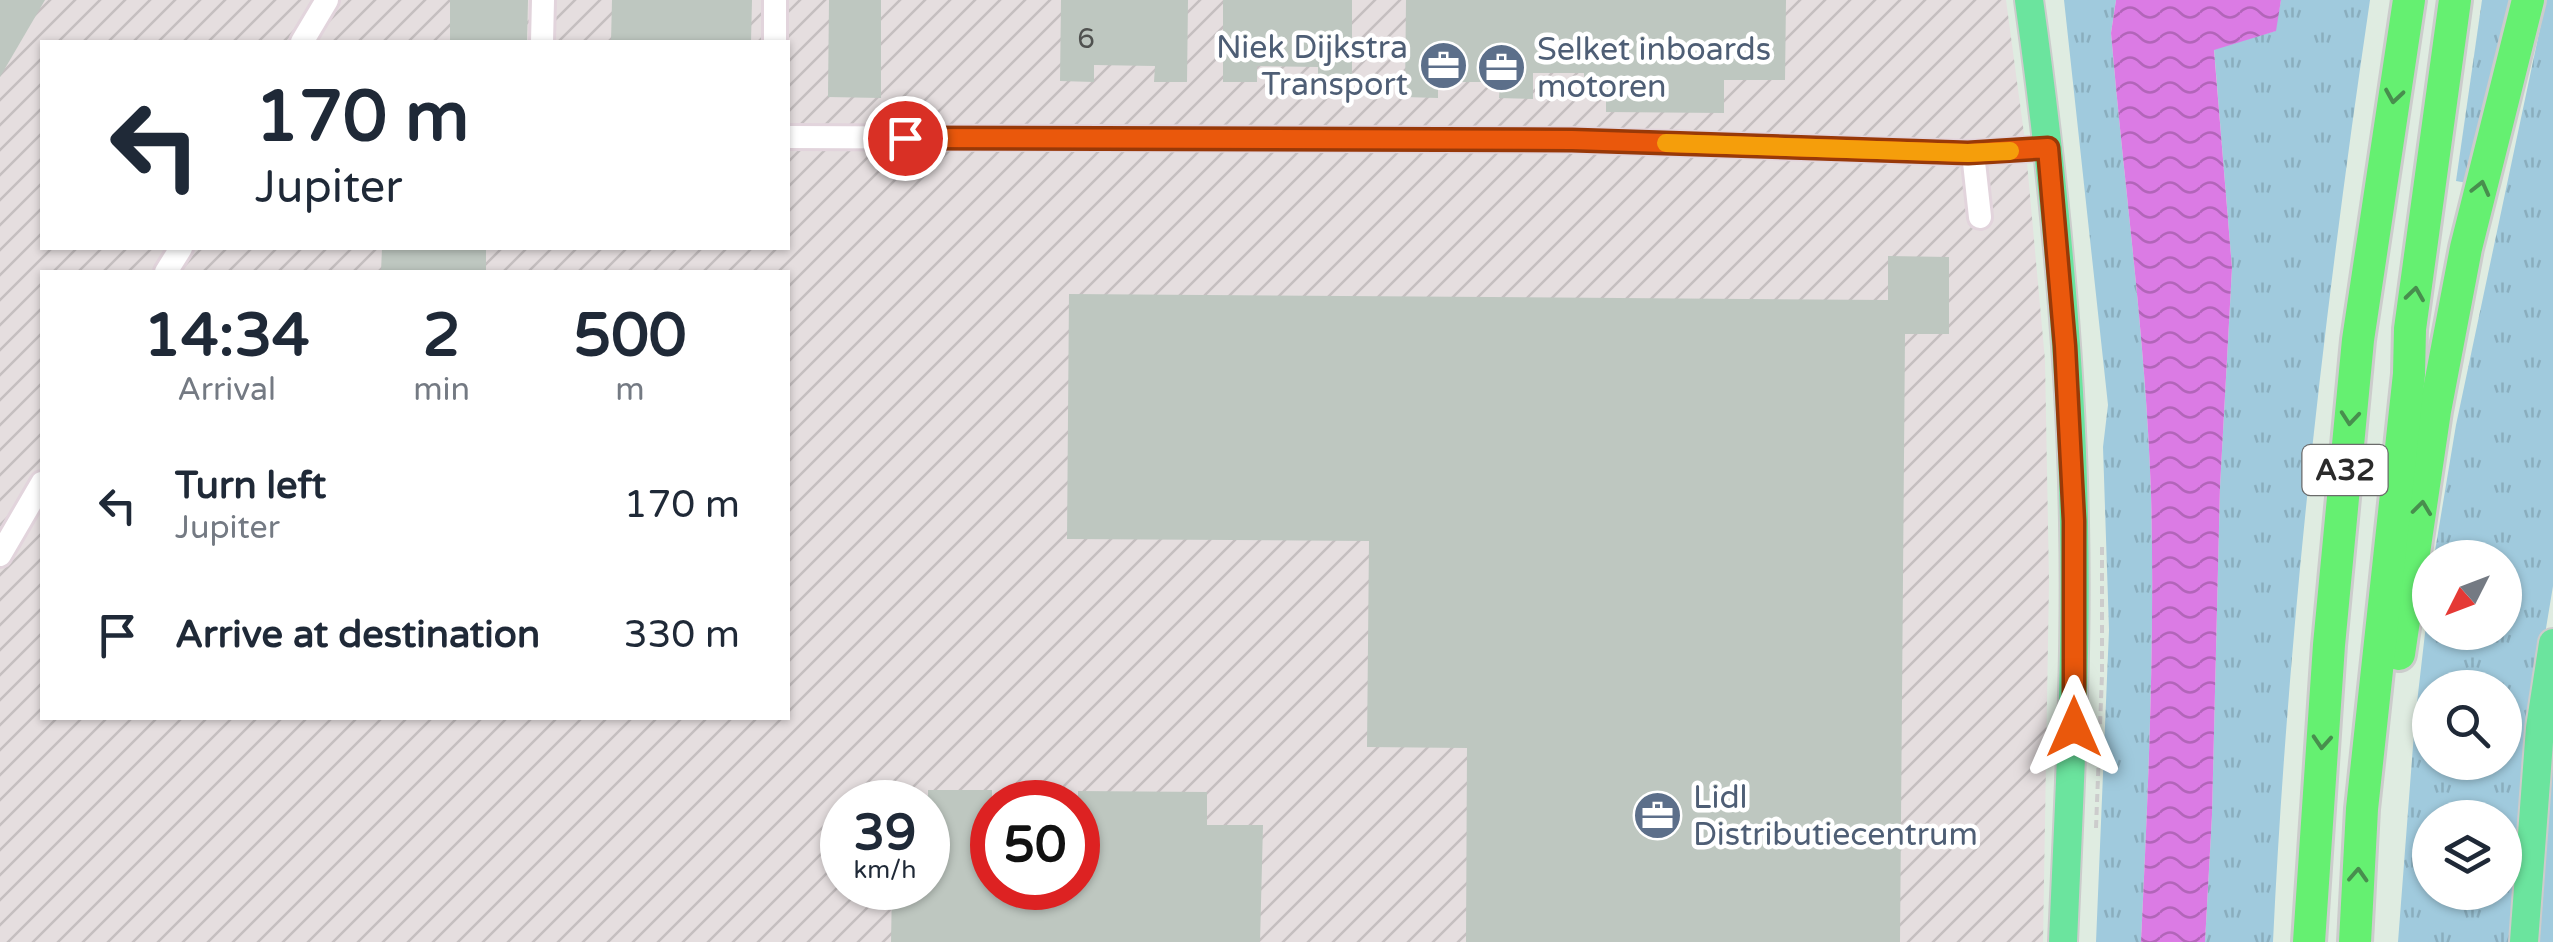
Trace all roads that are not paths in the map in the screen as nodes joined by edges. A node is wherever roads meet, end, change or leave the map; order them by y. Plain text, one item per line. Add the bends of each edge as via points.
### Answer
1 (327, 0) edge
2 (543, 0) edge
3 (775, 0) edge
4 (2029, 0) edge
5 (2409, 0) edge
6 (2455, 0) edge
7 (2528, 0) edge
8 (303, 40) edge
9 (542, 40) edge
10 (774, 40) edge
11 (790, 137) edge
12 (2048, 148) junction
13 (1973, 153) junction
14 (1980, 218) dead end
15 (40, 486) edge
16 (0, 555) edge
17 (2553, 642) edge
18 (2362, 809) junction
19 (2063, 942) edge
20 (2309, 942) edge
21 (2355, 942) edge
22 (2524, 942) edge

1 - 8 street
2 - 9 street
3 - 10 street
4 - 12 main road
5 -> 20 highway, A32 via 2358,340 2328,645
18 -> 6 highway, A32 via 2410,329
18 -> 7 highway, A32 via 2394,686 2466,248
11 - 13 street via 1572,140
12 - 13 street
12 - 19 main road via 2074,521 2074,727
13 - 14 street
15 - 16 street
17 - 22 main road
21 -> 18 highway, A32

